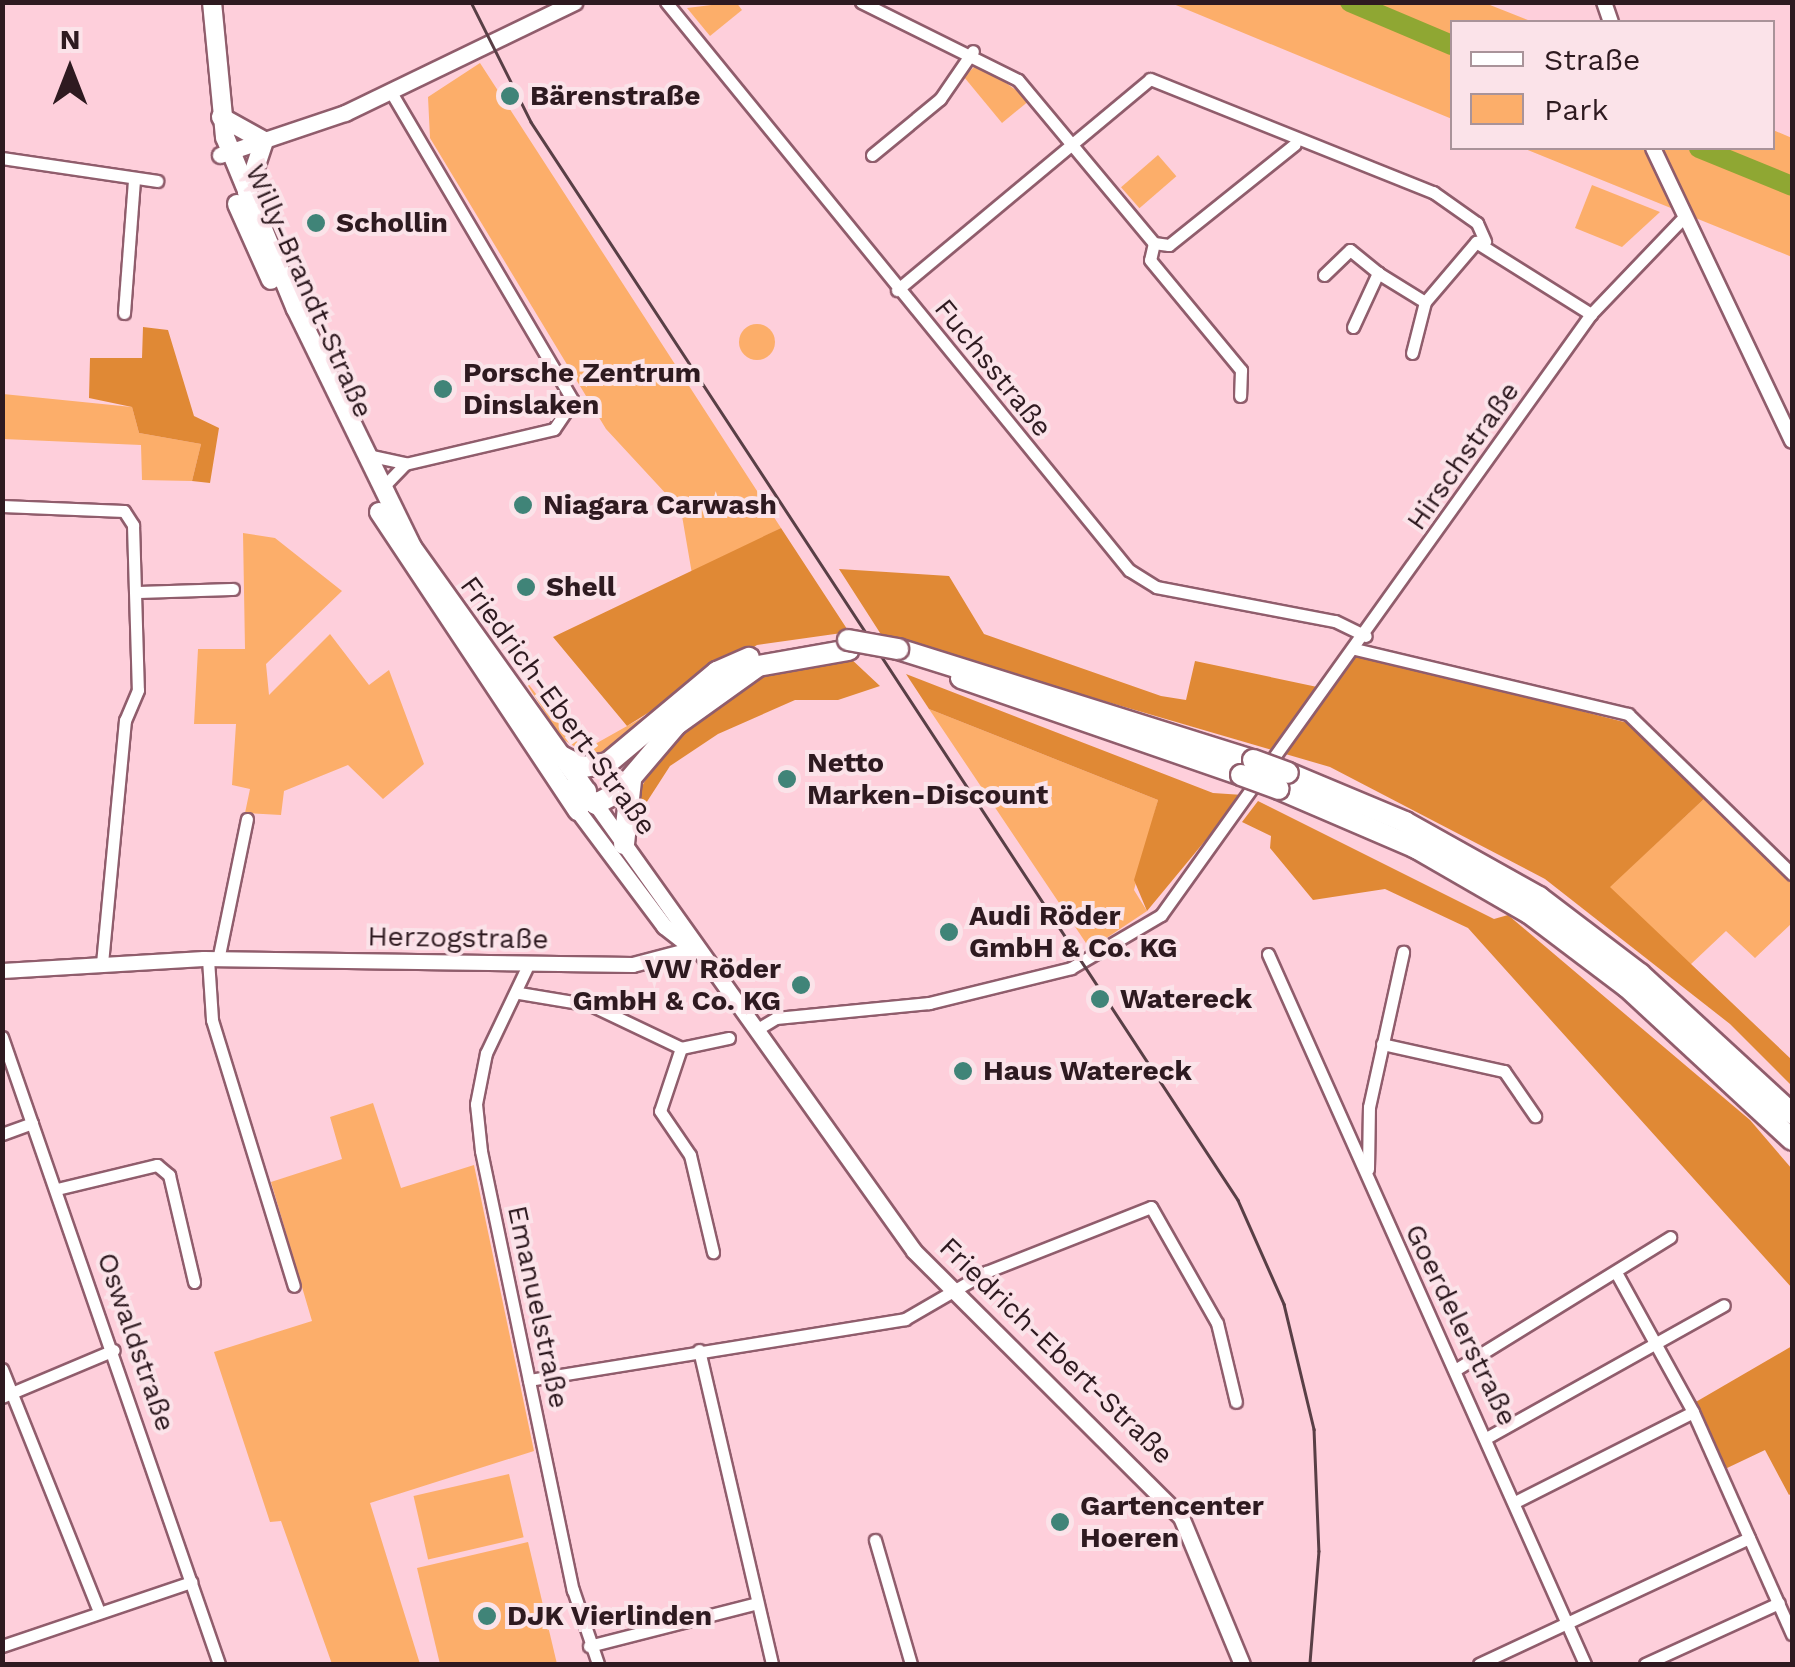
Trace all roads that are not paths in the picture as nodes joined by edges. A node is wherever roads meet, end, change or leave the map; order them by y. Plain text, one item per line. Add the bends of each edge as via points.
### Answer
1 (203, 2) edge
2 (212, 2) edge
3 (575, 2) edge
4 (666, 2) edge
5 (861, 2) edge
6 (974, 51) junction
7 (392, 92) junction
8 (221, 117) junction
9 (264, 141) junction
10 (1074, 142) junction
11 (1295, 144) junction
12 (1655, 150) edge
13 (225, 153) junction
14 (872, 155) dead end
15 (2, 158) edge
16 (134, 181) junction
17 (157, 181) dead end
18 (248, 197) junction
19 (1681, 220) junction
20 (1486, 241) junction
21 (1154, 243) junction
22 (1378, 273) junction
23 (1324, 274) dead end
24 (898, 290) junction
25 (1425, 302) junction
26 (124, 313) dead end
27 (1591, 314) junction
28 (1353, 327) dead end
29 (1412, 353) dead end
30 (1240, 396) dead end
31 (1792, 441) edge
32 (362, 452) junction
33 (408, 463) junction
34 (362, 479) joint
35 (382, 492) junction
36 (2, 506) edge
37 (234, 590) dead end
38 (136, 592) junction
39 (1366, 636) junction
40 (848, 645) junction
41 (1355, 649) junction
42 (756, 654) junction
43 (561, 756) junction
44 (633, 776) junction
45 (1284, 781) junction
46 (583, 799) junction
47 (247, 819) dead end
48 (624, 844) junction
49 (1792, 874) edge
50 (694, 949) junction
51 (1402, 952) dead end
52 (1268, 954) dead end
53 (213, 959) junction
54 (530, 963) junction
55 (102, 965) junction
56 (3, 969) edge
57 (2, 980) edge
58 (519, 993) junction
59 (756, 1030) junction
60 (2, 1036) edge
61 (730, 1038) dead end
62 (1382, 1044) junction
63 (681, 1048) junction
64 (1792, 1114) edge
65 (1535, 1116) dead end
66 (32, 1122) junction
67 (2, 1134) edge
68 (1792, 1140) edge
69 (1368, 1169) junction
70 (56, 1189) junction
71 (1670, 1237) dead end
72 (713, 1252) dead end
73 (1618, 1276) junction
74 (194, 1282) dead end
75 (294, 1286) dead end
76 (953, 1293) junction
77 (1724, 1305) dead end
78 (1654, 1343) junction
79 (114, 1350) junction
80 (699, 1350) junction
81 (2, 1369) edge
82 (1455, 1370) junction
83 (529, 1380) junction
84 (7, 1395) edge
85 (1236, 1402) dead end
86 (1692, 1412) junction
87 (1488, 1437) junction
88 (1514, 1502) junction
89 (1749, 1538) junction
90 (875, 1540) dead end
91 (191, 1582) junction
92 (754, 1604) junction
93 (1780, 1604) junction
94 (98, 1607) junction
95 (1568, 1626) junction
96 (1792, 1634) edge
97 (2, 1646) edge
98 (589, 1646) junction
99 (220, 1664) edge
100 (598, 1664) edge
101 (772, 1664) edge
102 (911, 1664) edge
103 (1242, 1664) edge
104 (1479, 1664) edge
105 (1585, 1664) edge
106 (1645, 1664) edge

1 - 13 main road, Willy-Brandt-Straße
2 - 8 main road, Willy-Brandt-Straße
3 - 7 main road
4 - 24 street, Fuchsstraße
5 - 6 street
6 - 10 street via 1018,80
6 - 14 street via 940,99
7 - 9 main road
7 - 33 street via 573,401 554,429
8 - 9 main road
8 - 13 main road, Willy-Brandt-Straße
9 - 13 main road
9 - 18 main road
10 - 11 street via 1150,79
10 - 21 street
10 - 24 street
11 - 20 street via 1372,175 1384,169 1433,192 1477,222
11 - 21 street via 1168,245
12 - 19 street
13 - 18 main road, Willy-Brandt-Straße
13 - 34 main road, Willy-Brandt-Straße
15 - 16 street
16 - 17 street
16 - 26 street
18 - 32 main road, Willy-Brandt-Straße
19 - 27 street, Hirschstraße
19 - 31 street
20 - 25 street via 1464,246
20 - 27 street
21 - 30 street via 1150,260 1241,370
22 - 23 street via 1350,250
22 - 25 street
22 - 28 street
24 - 39 street, Fuchsstraße via 1129,570 1156,587 1335,621
25 - 29 street
27 - 39 street, Hirschstraße
32 - 33 street
32 - 35 main road, Willy-Brandt-Straße
33 - 35 street via 384,476
34 - 46 main road, Friedrich-Ebert-Straße via 438,611
35 - 43 main road, Friedrich-Ebert-Straße
36 - 38 street via 130,513
37 - 38 street
38 - 55 street via 138,690 124,720
39 - 41 street, Hirschstraße
40 - 42 highway
40 - 44 highway via 778,658 733,680
40 - 45 highway, bridge via 897,654
41 - 49 street via 1628,714
41 - 59 street, Hirschstraße via 1161,916 1108,954 929,1003 776,1018
42 - 43 highway via 717,672 608,763 584,766
42 - 46 highway
43 - 46 main road, Friedrich-Ebert-Straße
44 - 46 highway
44 - 48 highway
45 - 64 highway via 1405,822 1538,897 1640,974
45 - 68 highway via 1529,913 1627,987
46 - 48 main road, Friedrich-Ebert-Straße
46 - 50 main road, Friedrich-Ebert-Straße via 664,926
47 - 53 street
48 - 50 main road, Friedrich-Ebert-Straße
50 - 54 street, Herzogstraße via 633,964
50 - 59 main road, Friedrich-Ebert-Straße
51 - 62 street
52 - 69 street, Goerdelerstraße via 1350,1147
53 - 54 street, Herzogstraße
53 - 55 street, Herzogstraße
53 - 75 street via 212,1020
54 - 58 street, Emanuelstraße
55 - 56 street, Herzogstraße
56 - 57 street
58 - 63 street via 591,1006
58 - 83 street, Emanuelstraße via 486,1053 476,1104
59 - 76 main road, Friedrich-Ebert-Straße
60 - 66 street, Oswaldstraße
61 - 63 street
62 - 65 street via 1504,1072
62 - 69 street
63 - 72 street via 660,1111 690,1155
66 - 67 street
66 - 70 street, Oswaldstraße
69 - 82 street, Goerdelerstraße via 1402,1268
70 - 74 street via 157,1165 169,1176
70 - 79 street, Oswaldstraße
71 - 73 street
73 - 78 street
73 - 82 street
76 - 80 street via 905,1320
76 - 85 street via 1151,1208 1218,1324
76 - 103 main road, Friedrich-Ebert-Straße via 1181,1517
77 - 78 street
78 - 86 street
78 - 87 street
79 - 84 street
79 - 91 street, Oswaldstraße
80 - 83 street
80 - 92 street
81 - 84 street
82 - 87 street, Goerdelerstraße
83 - 98 street, Emanuelstraße
84 - 94 street
86 - 88 street
86 - 89 street
87 - 88 street, Goerdelerstraße
88 - 95 street, Goerdelerstraße
89 - 93 street
89 - 95 street
90 - 102 street
91 - 94 street
91 - 99 street, Oswaldstraße
92 - 98 street
92 - 101 street
93 - 96 street
93 - 106 street
94 - 97 street
95 - 104 street
95 - 105 street, Goerdelerstraße
98 - 100 street, Emanuelstraße

